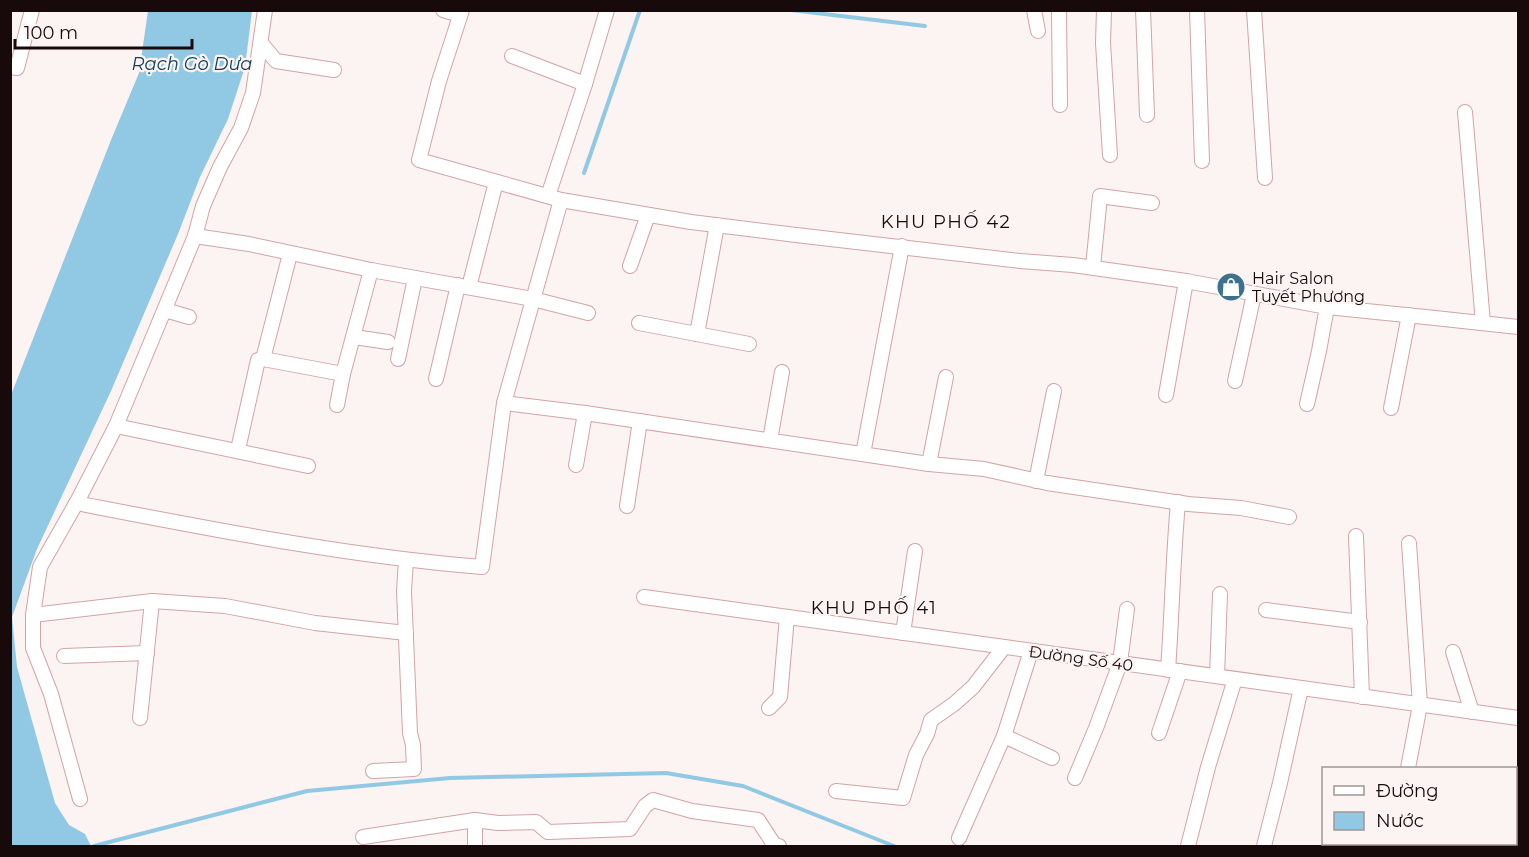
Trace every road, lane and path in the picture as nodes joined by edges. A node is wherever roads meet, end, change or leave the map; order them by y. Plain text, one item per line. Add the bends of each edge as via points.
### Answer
1 (32, 10) edge
2 (265, 10) edge
3 (443, 10) edge
4 (607, 10) edge
5 (1034, 10) edge
6 (1059, 10) edge
7 (1104, 10) edge
8 (1143, 10) edge
9 (1197, 10) edge
10 (1254, 10) edge
11 (461, 13) edge
12 (1038, 32) dead end
13 (261, 43) junction
14 (512, 56) dead end
15 (10, 67) edge
16 (334, 70) dead end
17 (585, 84) junction
18 (1060, 105) dead end
19 (1465, 112) dead end
20 (1147, 115) dead end
21 (1110, 155) dead end
22 (1202, 161) dead end
23 (1265, 178) dead end
24 (496, 182) junction
25 (554, 198) junction
26 (1152, 203) dead end
27 (648, 215) junction
28 (717, 225) junction
29 (195, 236) junction
30 (902, 246) junction
31 (290, 254) junction
32 (630, 266) dead end
33 (1093, 267) junction
34 (371, 270) junction
35 (416, 278) junction
36 (1186, 281) junction
37 (463, 286) junction
38 (1254, 294) junction
39 (533, 299) junction
40 (1327, 307) junction
41 (165, 310) junction
42 (588, 313) dead end
43 (1409, 315) junction
44 (189, 316) dead end
45 (639, 322) dead end
46 (1483, 323) junction
47 (1518, 327) edge
48 (697, 334) junction
49 (354, 337) junction
50 (388, 342) dead end
51 (749, 344) dead end
52 (263, 359) junction
53 (398, 359) dead end
54 (782, 372) dead end
55 (343, 374) junction
56 (946, 377) dead end
57 (436, 379) dead end
58 (1235, 381) dead end
59 (1054, 391) dead end
60 (1166, 395) dead end
61 (504, 403) junction
62 (1307, 404) dead end
63 (337, 405) dead end
64 (1391, 408) dead end
65 (585, 413) junction
66 (640, 421) junction
67 (116, 426) junction
68 (770, 440) junction
69 (239, 445) dead end
70 (863, 454) junction
71 (576, 465) dead end
72 (929, 465) junction
73 (308, 466) dead end
74 (1036, 481) junction
75 (1178, 502) junction
76 (76, 503) junction
77 (627, 506) dead end
78 (1289, 517) dead end
79 (1356, 536) dead end
80 (1409, 543) dead end
81 (915, 551) dead end
82 (406, 560) junction
83 (1220, 594) dead end
84 (644, 597) dead end
85 (152, 601) junction
86 (1127, 609) dead end
87 (1266, 610) dead end
88 (33, 615) junction
89 (787, 617) junction
90 (1360, 622) junction
91 (406, 633) junction
92 (903, 633) junction
93 (1004, 647) junction
94 (1031, 651) junction
95 (1453, 652) dead end
96 (147, 653) junction
97 (64, 656) dead end
98 (1120, 663) junction
99 (1174, 670) junction
100 (1216, 676) junction
101 (1235, 679) junction
102 (1301, 688) junction
103 (1362, 697) junction
104 (1420, 705) junction
105 (769, 708) dead end
106 (1472, 712) junction
107 (140, 718) dead end
108 (1518, 718) edge
109 (1159, 733) dead end
110 (1004, 736) junction
111 (1052, 758) dead end
112 (1408, 767) edge
113 (373, 771) dead end
114 (1075, 778) dead end
115 (836, 791) dead end
116 (80, 799) dead end
117 (475, 820) junction
118 (363, 837) dead end
119 (959, 838) dead end
120 (475, 846) edge
121 (779, 846) edge
122 (1188, 846) edge
123 (1264, 846) edge

1 - 15 street via 17,68
2 - 13 street
3 - 11 street
4 - 17 street
5 - 12 street
6 - 18 street
7 - 21 street
8 - 20 street
9 - 22 street
10 - 23 street
11 - 24 street via 419,160
13 - 16 street via 276,61
13 - 29 street via 253,93 241,128 203,206
14 - 17 street
17 - 25 street
19 - 46 street
24 - 25 street
24 - 37 street
25 - 27 street
25 - 39 street
26 - 33 street via 1100,196
27 - 28 street
27 - 32 street
28 - 30 street
28 - 48 street
29 - 31 street
29 - 41 street
30 - 33 street
30 - 70 street
31 - 34 street
31 - 52 street
33 - 36 street
34 - 35 street
34 - 49 street
35 - 37 street
35 - 53 street
36 - 38 street
36 - 60 street
37 - 39 street
37 - 57 street
38 - 40 street
38 - 58 street
39 - 42 street
39 - 61 street
40 - 43 street
40 - 62 street
41 - 44 street
41 - 67 street
43 - 46 street
43 - 64 street
45 - 48 street
46 - 47 street
48 - 51 street
49 - 50 street
49 - 55 street
52 - 55 street
52 - 69 street via 256,363
54 - 68 street
55 - 63 street
56 - 72 street
59 - 74 street
61 - 65 street
61 - 82 street via 482,567
65 - 66 street
65 - 71 street
66 - 68 street
66 - 77 street
67 - 73 street
67 - 76 street
68 - 70 street
70 - 72 street
72 - 74 street via 984,469
74 - 75 street
75 - 78 street
75 - 99 street
76 - 82 street via 214,530
76 - 88 street via 40,567
79 - 90 street
80 - 104 street
81 - 92 street
82 - 91 street
83 - 100 street
84 - 89 street, Đường Số 40
85 - 88 street
85 - 91 street via 225,606 315,623
85 - 96 street
86 - 98 street
87 - 90 street
88 - 116 street via 33,648 51,693
89 - 92 street, Đường Số 40
89 - 105 street via 780,697
90 - 103 street
91 - 113 street via 414,769
92 - 93 street, Đường Số 40
93 - 94 street, Đường Số 40
93 - 115 street via 972,687 931,720 903,798
94 - 98 street, Đường Số 40
94 - 110 street
95 - 106 street
96 - 97 street
96 - 107 street
98 - 99 street, Đường Số 40
98 - 114 street
99 - 100 street, Đường Số 40
99 - 109 street
100 - 101 street, Đường Số 40
101 - 102 street, Đường Số 40
101 - 122 street
102 - 103 street, Đường Số 40
102 - 123 street
103 - 104 street, Đường Số 40
104 - 106 street, Đường Số 40
104 - 112 street
106 - 108 street, Đường Số 40
110 - 111 street
110 - 119 street
117 - 118 street
117 - 120 street
117 - 121 street via 536,822 548,832 630,829 653,800 692,811 758,820 775,846

